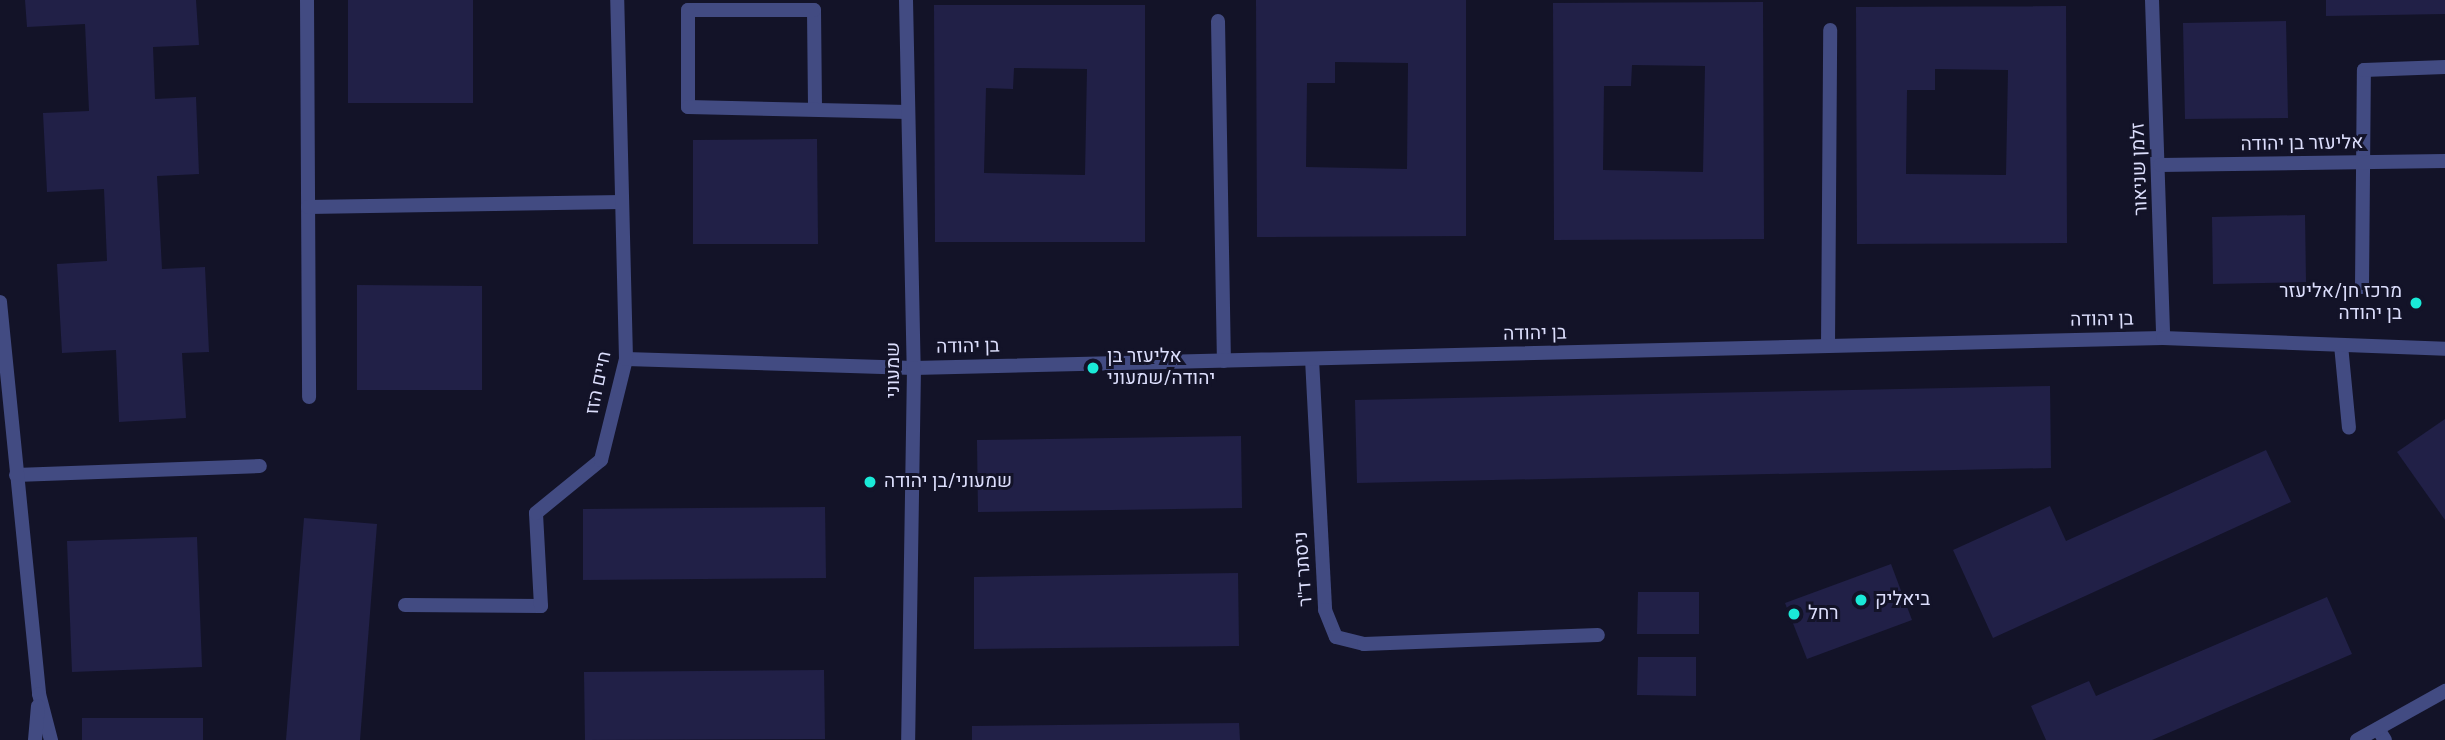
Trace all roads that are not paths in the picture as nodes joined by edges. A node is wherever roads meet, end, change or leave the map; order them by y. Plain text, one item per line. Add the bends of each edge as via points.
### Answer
1 (307, 0) edge
2 (617, 0) edge
3 (906, 0) edge
4 (2152, 0) edge
5 (1218, 22) dead end
6 (1830, 30) dead end
7 (2445, 67) edge
8 (815, 106) junction
9 (908, 112) junction
10 (2445, 161) edge
11 (2365, 162) junction
12 (2160, 165) junction
13 (622, 202) junction
14 (309, 207) junction
15 (2362, 287) dead end
16 (0, 302) edge
17 (2, 337) edge
18 (2163, 338) junction
19 (2341, 345) junction
20 (1828, 346) junction
21 (2445, 349) edge
22 (626, 359) junction
23 (1312, 359) junction
24 (1224, 361) junction
25 (914, 368) junction
26 (309, 397) dead end
27 (2349, 428) dead end
28 (260, 466) dead end
29 (16, 475) junction
30 (405, 606) dead end
31 (1598, 635) dead end
32 (2445, 691) edge
33 (39, 694) junction
34 (2381, 735) edge
35 (36, 740) edge
36 (51, 740) edge
37 (908, 740) edge
38 (2357, 740) edge

1 - 14 street
2 - 13 street, חיים הזז
3 - 9 street, שמעוני
4 - 12 street, זלמן שניאור
5 - 24 street
6 - 20 street
7 - 11 street via 2364,70
8 - 8 street via 814,10 688,10 688,107
8 - 9 street
9 - 25 street, שמעוני
10 - 11 street, אליעזר בן יהודה
11 - 12 street, אליעזר בן יהודה
11 - 15 street
12 - 18 street, זלמן שניאור
13 - 14 street
13 - 22 street, חיים הזז
14 - 26 street
16 - 17 street
17 - 29 street
18 - 19 street, בן יהודה
18 - 20 street, בן יהודה
19 - 21 street, בן יהודה
19 - 27 street
20 - 23 street, בן יהודה
22 - 25 street, בן יהודה
22 - 30 street, חיים הזז via 601,460 536,513 541,606
23 - 24 street, בן יהודה
23 - 31 street, ניסתר ד"ר via 1325,610 1336,637 1364,644
24 - 25 street, בן יהודה
25 - 37 street, שמעוני
28 - 29 street
29 - 33 street
32 - 34 street
33 - 35 street
33 - 36 street
34 - 38 street

